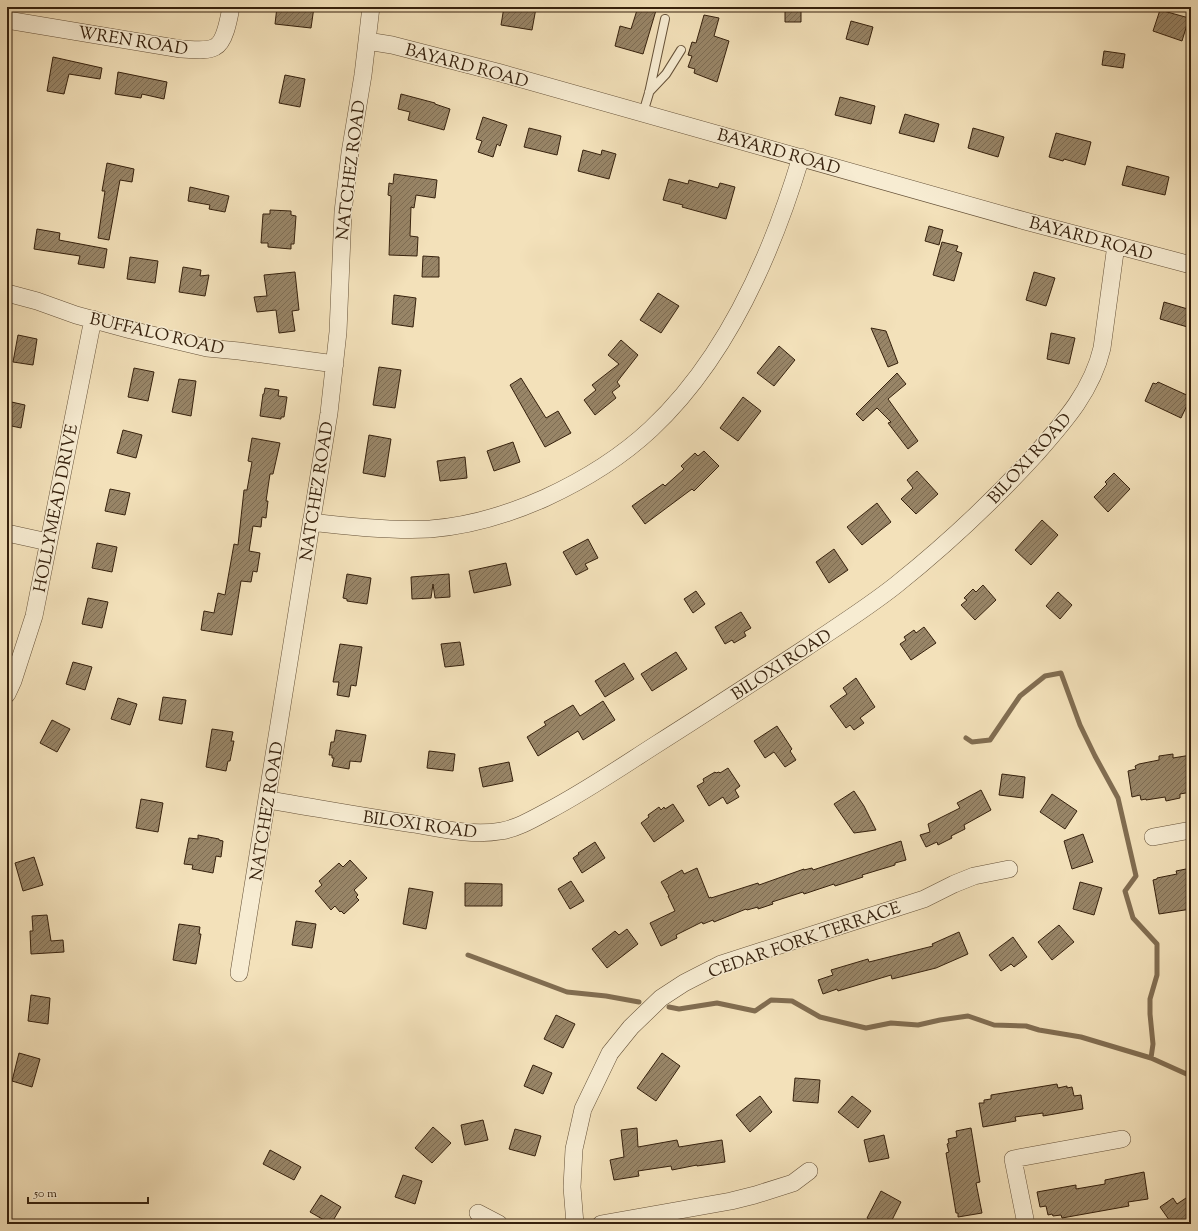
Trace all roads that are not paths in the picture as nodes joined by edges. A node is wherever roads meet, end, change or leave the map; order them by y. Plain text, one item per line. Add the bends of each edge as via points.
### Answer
1 (231, 7) edge
2 (371, 7) edge
3 (666, 19) dead end
4 (7, 20) edge
5 (367, 41) junction
6 (681, 50) dead end
7 (648, 93) junction
8 (643, 113) junction
9 (801, 157) junction
10 (1116, 245) junction
11 (1191, 265) edge
12 (7, 293) edge
13 (93, 319) junction
14 (335, 364) junction
15 (311, 522) junction
16 (7, 533) edge
17 (48, 542) junction
18 (7, 694) edge
19 (268, 800) junction
20 (1191, 830) edge
21 (1153, 837) dead end
22 (1009, 869) dead end
23 (239, 973) dead end
24 (1122, 1139) dead end
25 (809, 1171) dead end
26 (478, 1212) dead end
27 (499, 1224) edge
28 (575, 1224) edge
29 (601, 1224) edge
30 (1026, 1224) edge

1 - 4 street, WREN ROAD via 225,34 215,47 204,50
2 - 5 street, NATCHEZ ROAD
3 - 7 lane
5 - 8 street, BAYARD ROAD via 392,45
5 - 14 street, NATCHEZ ROAD via 342,212
6 - 7 lane via 666,74
7 - 8 lane
8 - 9 street, BAYARD ROAD
9 - 10 street, BAYARD ROAD
9 - 15 street via 775,236 724,337 682,396 651,430 616,458 566,488 526,506 463,524 394,529
10 - 11 street, BAYARD ROAD
10 - 19 street, BILOXI ROAD via 1098,363 1079,402 1064,421 985,507 896,585 742,690 566,802 525,823 502,831 478,833
12 - 13 street, BUFFALO ROAD
13 - 14 street, BUFFALO ROAD via 207,348
13 - 17 street, HOLLYMEAD DRIVE
14 - 15 street, NATCHEZ ROAD
15 - 19 street, NATCHEZ ROAD
16 - 17 street
17 - 18 street, HOLLYMEAD DRIVE via 34,616
19 - 23 street, NATCHEZ ROAD
20 - 21 street
22 - 28 street, CEDAR FORK TERRACE via 974,876 924,899 721,964 661,998 631,1027 610,1053 583,1109 574,1149 572,1187
24 - 30 street via 1013,1159
25 - 29 street via 793,1183 755,1195
26 - 27 street

